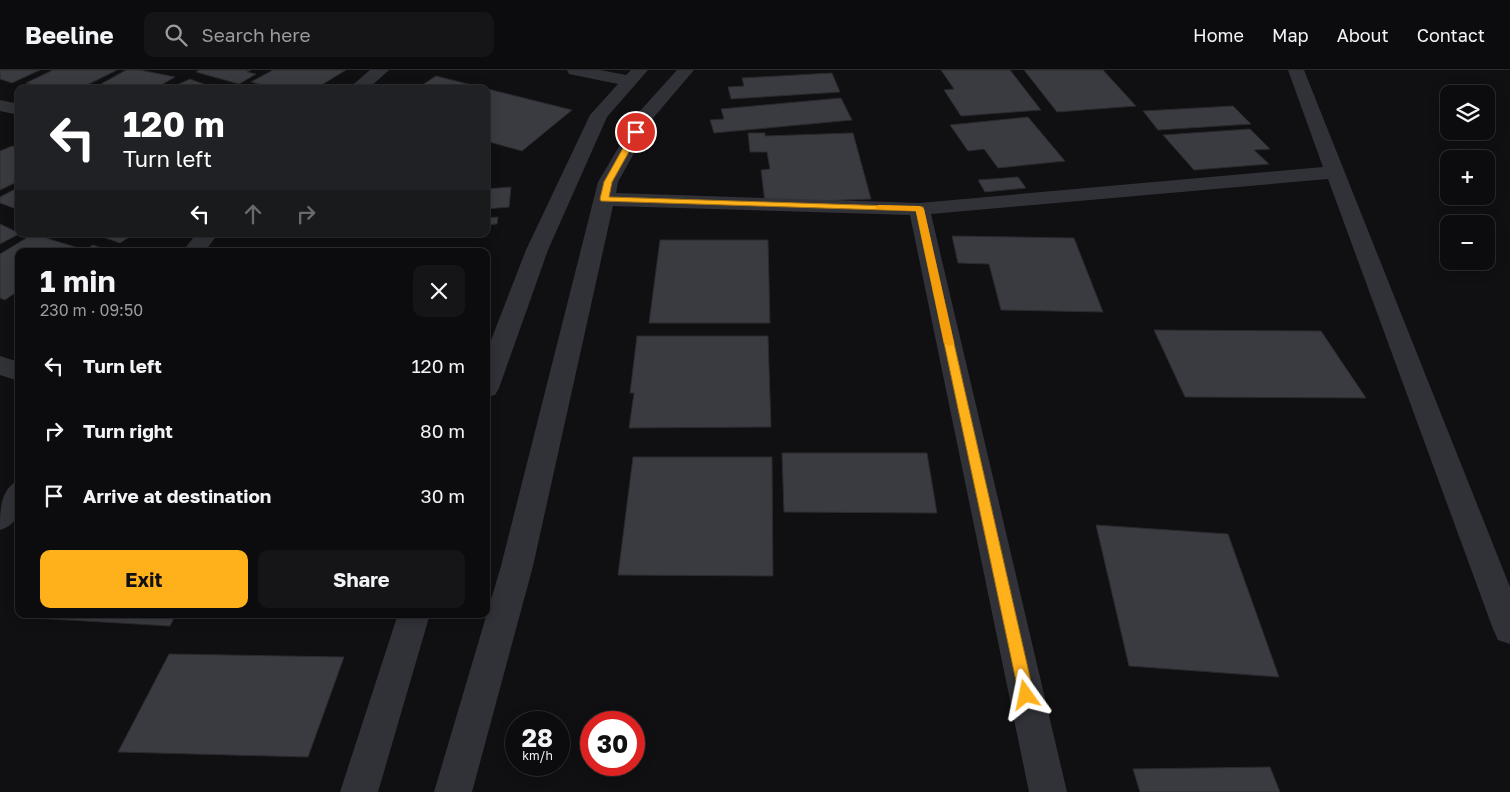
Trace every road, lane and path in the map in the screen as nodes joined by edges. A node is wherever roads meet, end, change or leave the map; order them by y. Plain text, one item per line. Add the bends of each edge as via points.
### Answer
1 (381, 70) edge
2 (575, 70) edge
3 (686, 70) edge
4 (1296, 70) edge
5 (635, 75) edge
6 (362, 85) edge
7 (0, 106) edge
8 (15, 109) edge
9 (1335, 172) junction
10 (604, 199) junction
11 (920, 209) junction
12 (205, 237) edge
13 (196, 248) edge
14 (0, 365) edge
15 (15, 371) edge
16 (490, 377) edge
17 (15, 497) edge
18 (0, 518) edge
19 (413, 618) edge
20 (1510, 630) edge
21 (359, 792) edge
22 (453, 792) edge
23 (1048, 792) edge

1 - 6 street
2 - 5 street
3 - 10 street via 646,115 608,182
4 - 9 street
5 - 16 street via 599,115 537,250
7 - 8 street
9 - 11 street
9 - 20 street
10 - 11 street
10 - 22 street via 517,566
11 - 23 street
12 - 13 street
14 - 15 street
17 - 18 street
19 - 21 street

